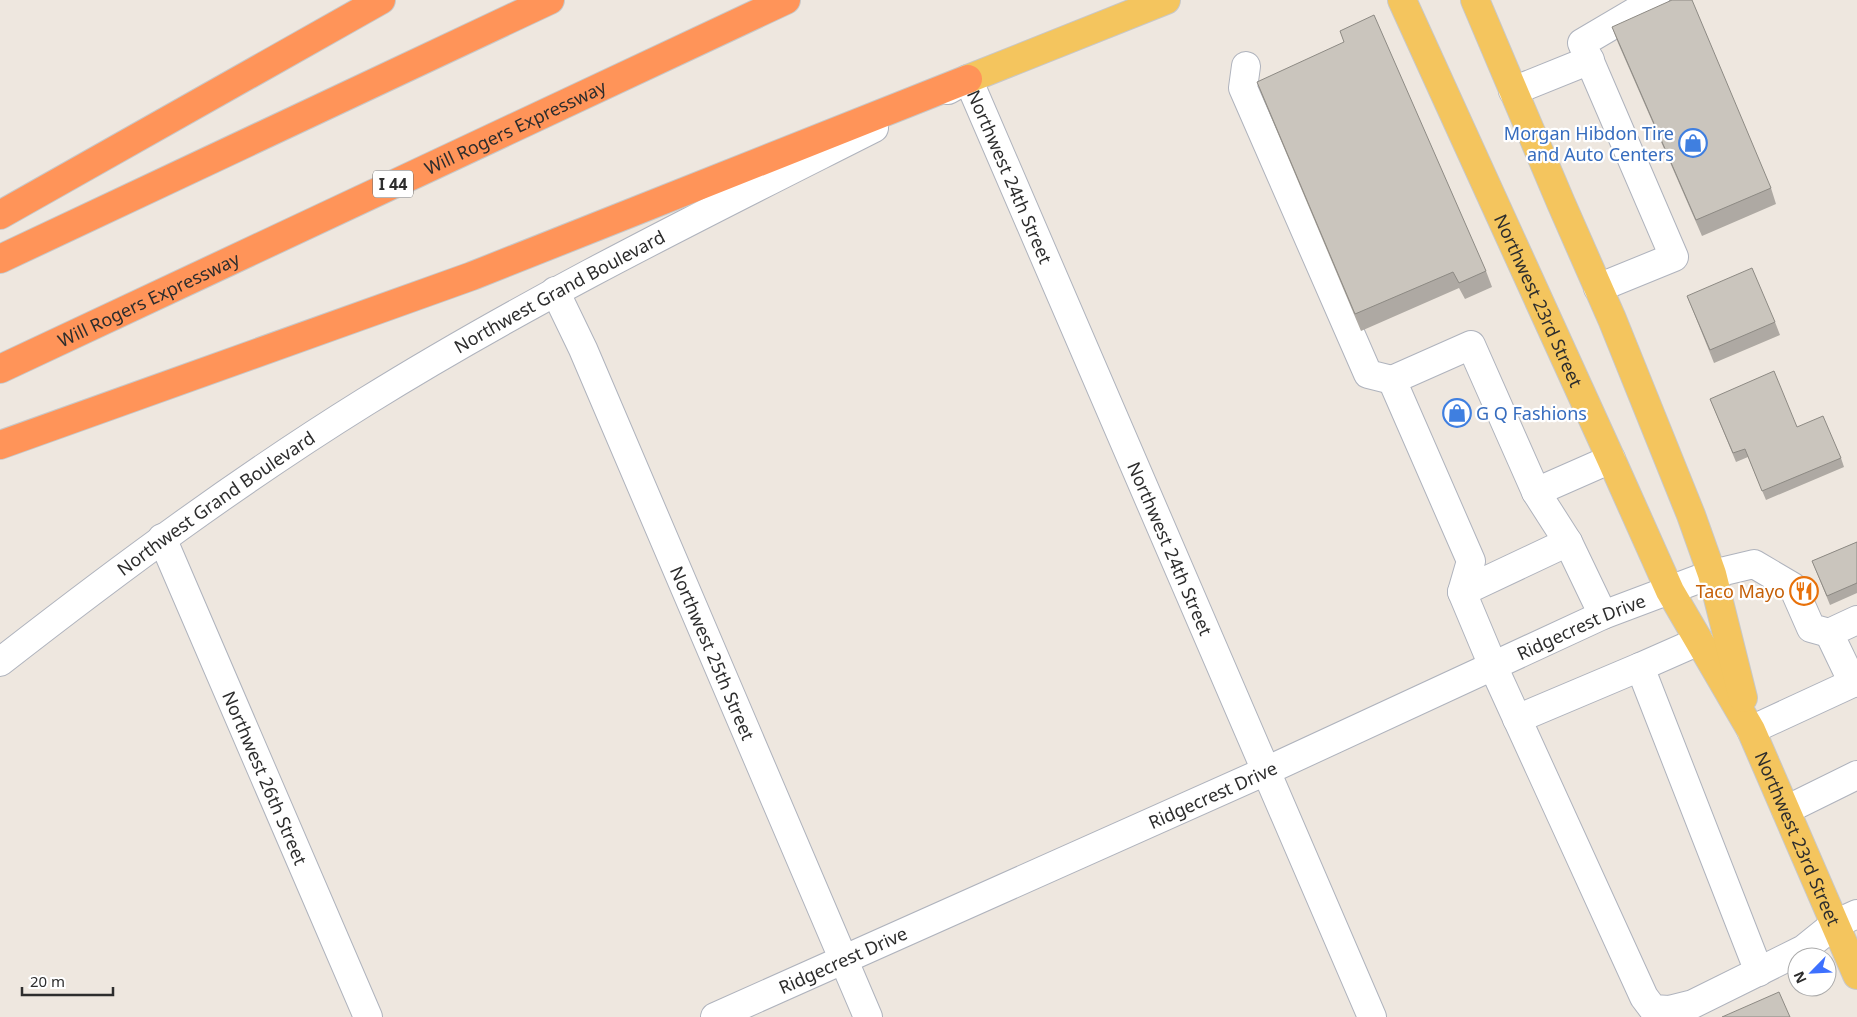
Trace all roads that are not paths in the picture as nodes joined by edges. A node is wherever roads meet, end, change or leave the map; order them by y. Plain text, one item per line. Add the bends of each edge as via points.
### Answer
1 (381, 0) edge
2 (550, 0) edge
3 (786, 0) edge
4 (1166, 0) edge
5 (1402, 0) edge
6 (1655, 0) edge
7 (1480, 4) edge
8 (1590, 60) junction
9 (1246, 66) dead end
10 (968, 79) junction
11 (1513, 91) junction
12 (0, 214) edge
13 (0, 259) edge
14 (1598, 288) junction
15 (555, 291) junction
16 (0, 368) edge
17 (1392, 380) junction
18 (0, 445) edge
19 (1612, 459) junction
20 (1536, 492) junction
21 (162, 538) junction
22 (1568, 542) junction
23 (1712, 574) junction
24 (1670, 591) junction
25 (1462, 592) junction
26 (1603, 615) junction
27 (1857, 620) edge
28 (1829, 633) junction
29 (1699, 641) junction
30 (0, 662) edge
31 (1493, 666) junction
32 (1640, 667) junction
33 (1855, 682) edge
34 (1517, 719) junction
35 (1751, 730) junction
36 (1266, 771) junction
37 (1857, 775) edge
38 (1786, 810) junction
39 (1846, 919) edge
40 (844, 960) junction
41 (1759, 972) junction
42 (1857, 975) edge
43 (368, 1017) edge
44 (715, 1017) edge
45 (868, 1017) edge
46 (1372, 1017) edge

1 - 12 highway
2 - 13 highway
3 - 16 highway, Will Rogers Expressway / I 44
4 - 10 main road, Northwest Grand Boulevard
5 - 19 main road, Northwest 23rd Street
6 - 8 street via 1582,43
7 - 11 main road, Northwest 23rd Street
8 - 11 street
8 - 14 street via 1674,257
9 - 17 street via 1243,88 1368,374
10 - 15 street, Northwest Grand Boulevard
10 - 18 highway via 472,276
10 - 36 street, Northwest 24th Street
11 - 14 main road, Northwest 23rd Street
14 - 23 main road, Northwest 23rd Street via 1651,412
15 - 21 street, Northwest Grand Boulevard via 366,402 238,484
15 - 40 street, Northwest 25th Street via 583,349
17 - 20 street via 1471,345
17 - 25 street via 1471,561
19 - 20 street
19 - 24 main road, Northwest 23rd Street
20 - 22 street
21 - 30 street, Northwest Grand Boulevard
21 - 43 street, Northwest 26th Street
22 - 25 street
22 - 26 street
23 - 24 street, Ridgecrest Drive
23 - 28 street, Ridgecrest Drive via 1754,564 1793,587 1811,628
23 - 35 main road, Northwest 23rd Street
24 - 26 street, Ridgecrest Drive
24 - 29 main road, Northwest 23rd Street
25 - 31 street
26 - 31 street, Ridgecrest Drive
27 - 28 street
28 - 33 street
29 - 32 street
29 - 35 main road, Northwest 23rd Street
31 - 34 street
31 - 36 street, Ridgecrest Drive
32 - 34 street
32 - 41 street
33 - 35 street
34 - 41 street via 1644,997 1653,1009 1669,1010 1693,1004
35 - 38 main road, Northwest 23rd Street
36 - 40 street, Ridgecrest Drive
36 - 46 street, Northwest 24th Street
37 - 38 street
38 - 39 main road, Northwest 23rd Street
39 - 41 street via 1804,949
39 - 42 main road, Northwest 23rd Street
40 - 44 street, Ridgecrest Drive
40 - 45 street, Northwest 25th Street

